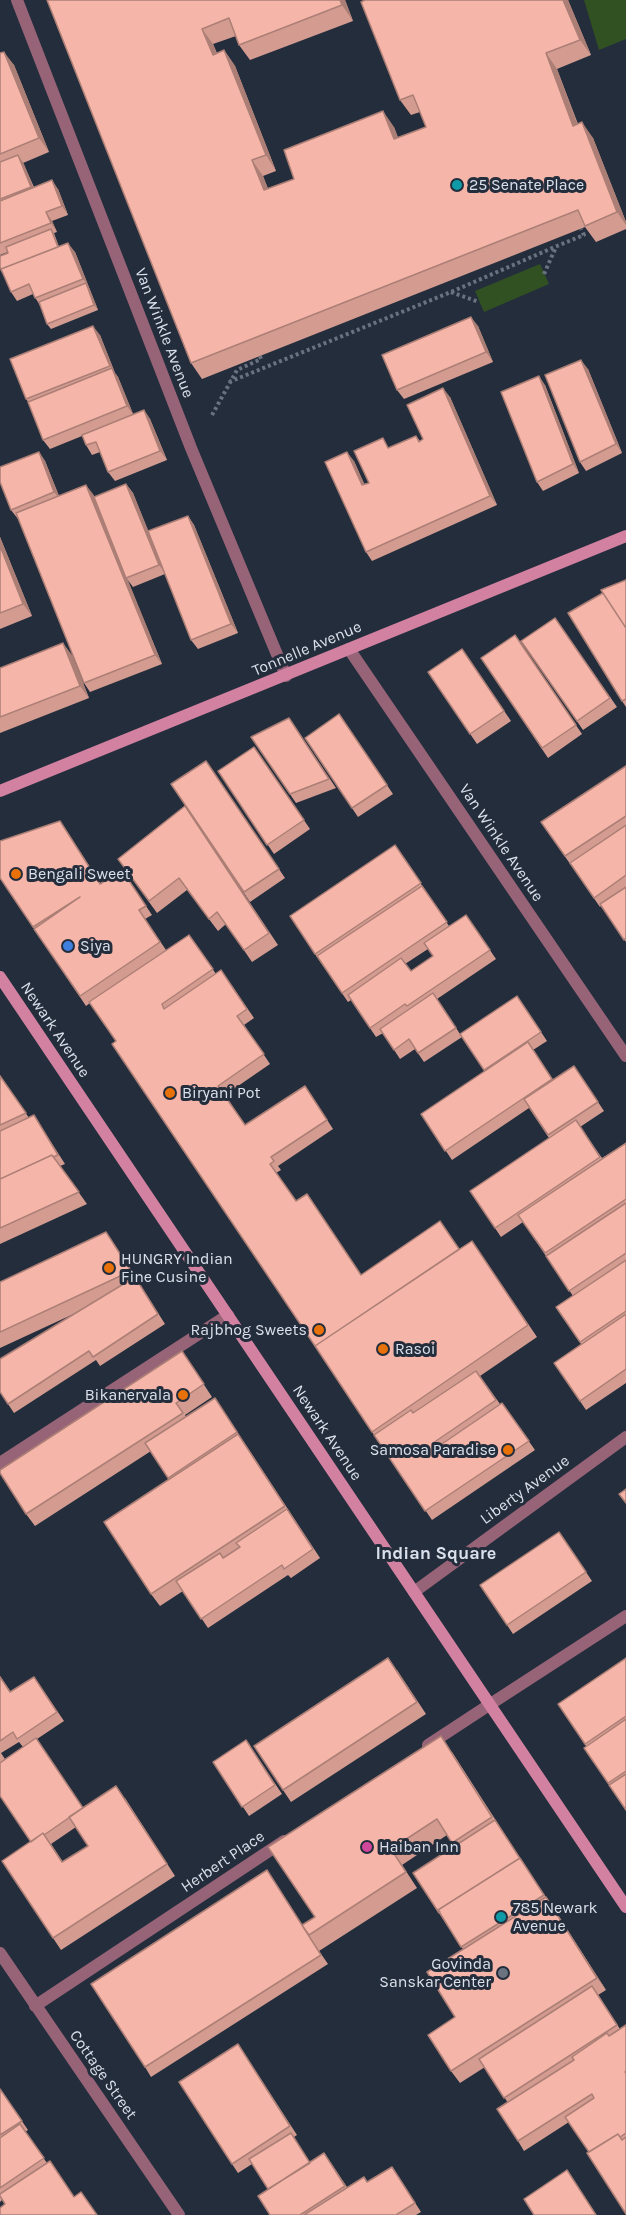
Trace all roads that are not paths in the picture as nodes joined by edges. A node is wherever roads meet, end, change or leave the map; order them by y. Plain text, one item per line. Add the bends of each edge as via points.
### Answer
1 (16, 0) edge
2 (626, 536) edge
3 (349, 649) junction
4 (286, 676) junction
5 (0, 791) edge
6 (0, 977) edge
7 (626, 1056) edge
8 (228, 1316) junction
9 (626, 1437) edge
10 (0, 1463) edge
11 (414, 1592) junction
12 (626, 1616) edge
13 (489, 1705) junction
14 (421, 1750) edge
15 (297, 1832) edge
16 (626, 1907) edge
17 (0, 1953) edge
18 (35, 2006) junction
19 (179, 2215) edge

1 - 4 street, Van Winkle Avenue via 191,448
2 - 3 main road, Tonnelle Avenue
3 - 4 main road, Tonnelle Avenue
3 - 7 street, Van Winkle Avenue
4 - 5 main road, Tonnelle Avenue
6 - 8 main road, Newark Avenue
8 - 10 street
8 - 11 main road, Newark Avenue
9 - 11 street, Liberty Avenue
11 - 13 main road, Newark Avenue
12 - 13 street
13 - 14 street
13 - 16 main road, Newark Avenue
15 - 18 street, Herbert Place
17 - 18 street, Cottage Street
18 - 19 street, Cottage Street

